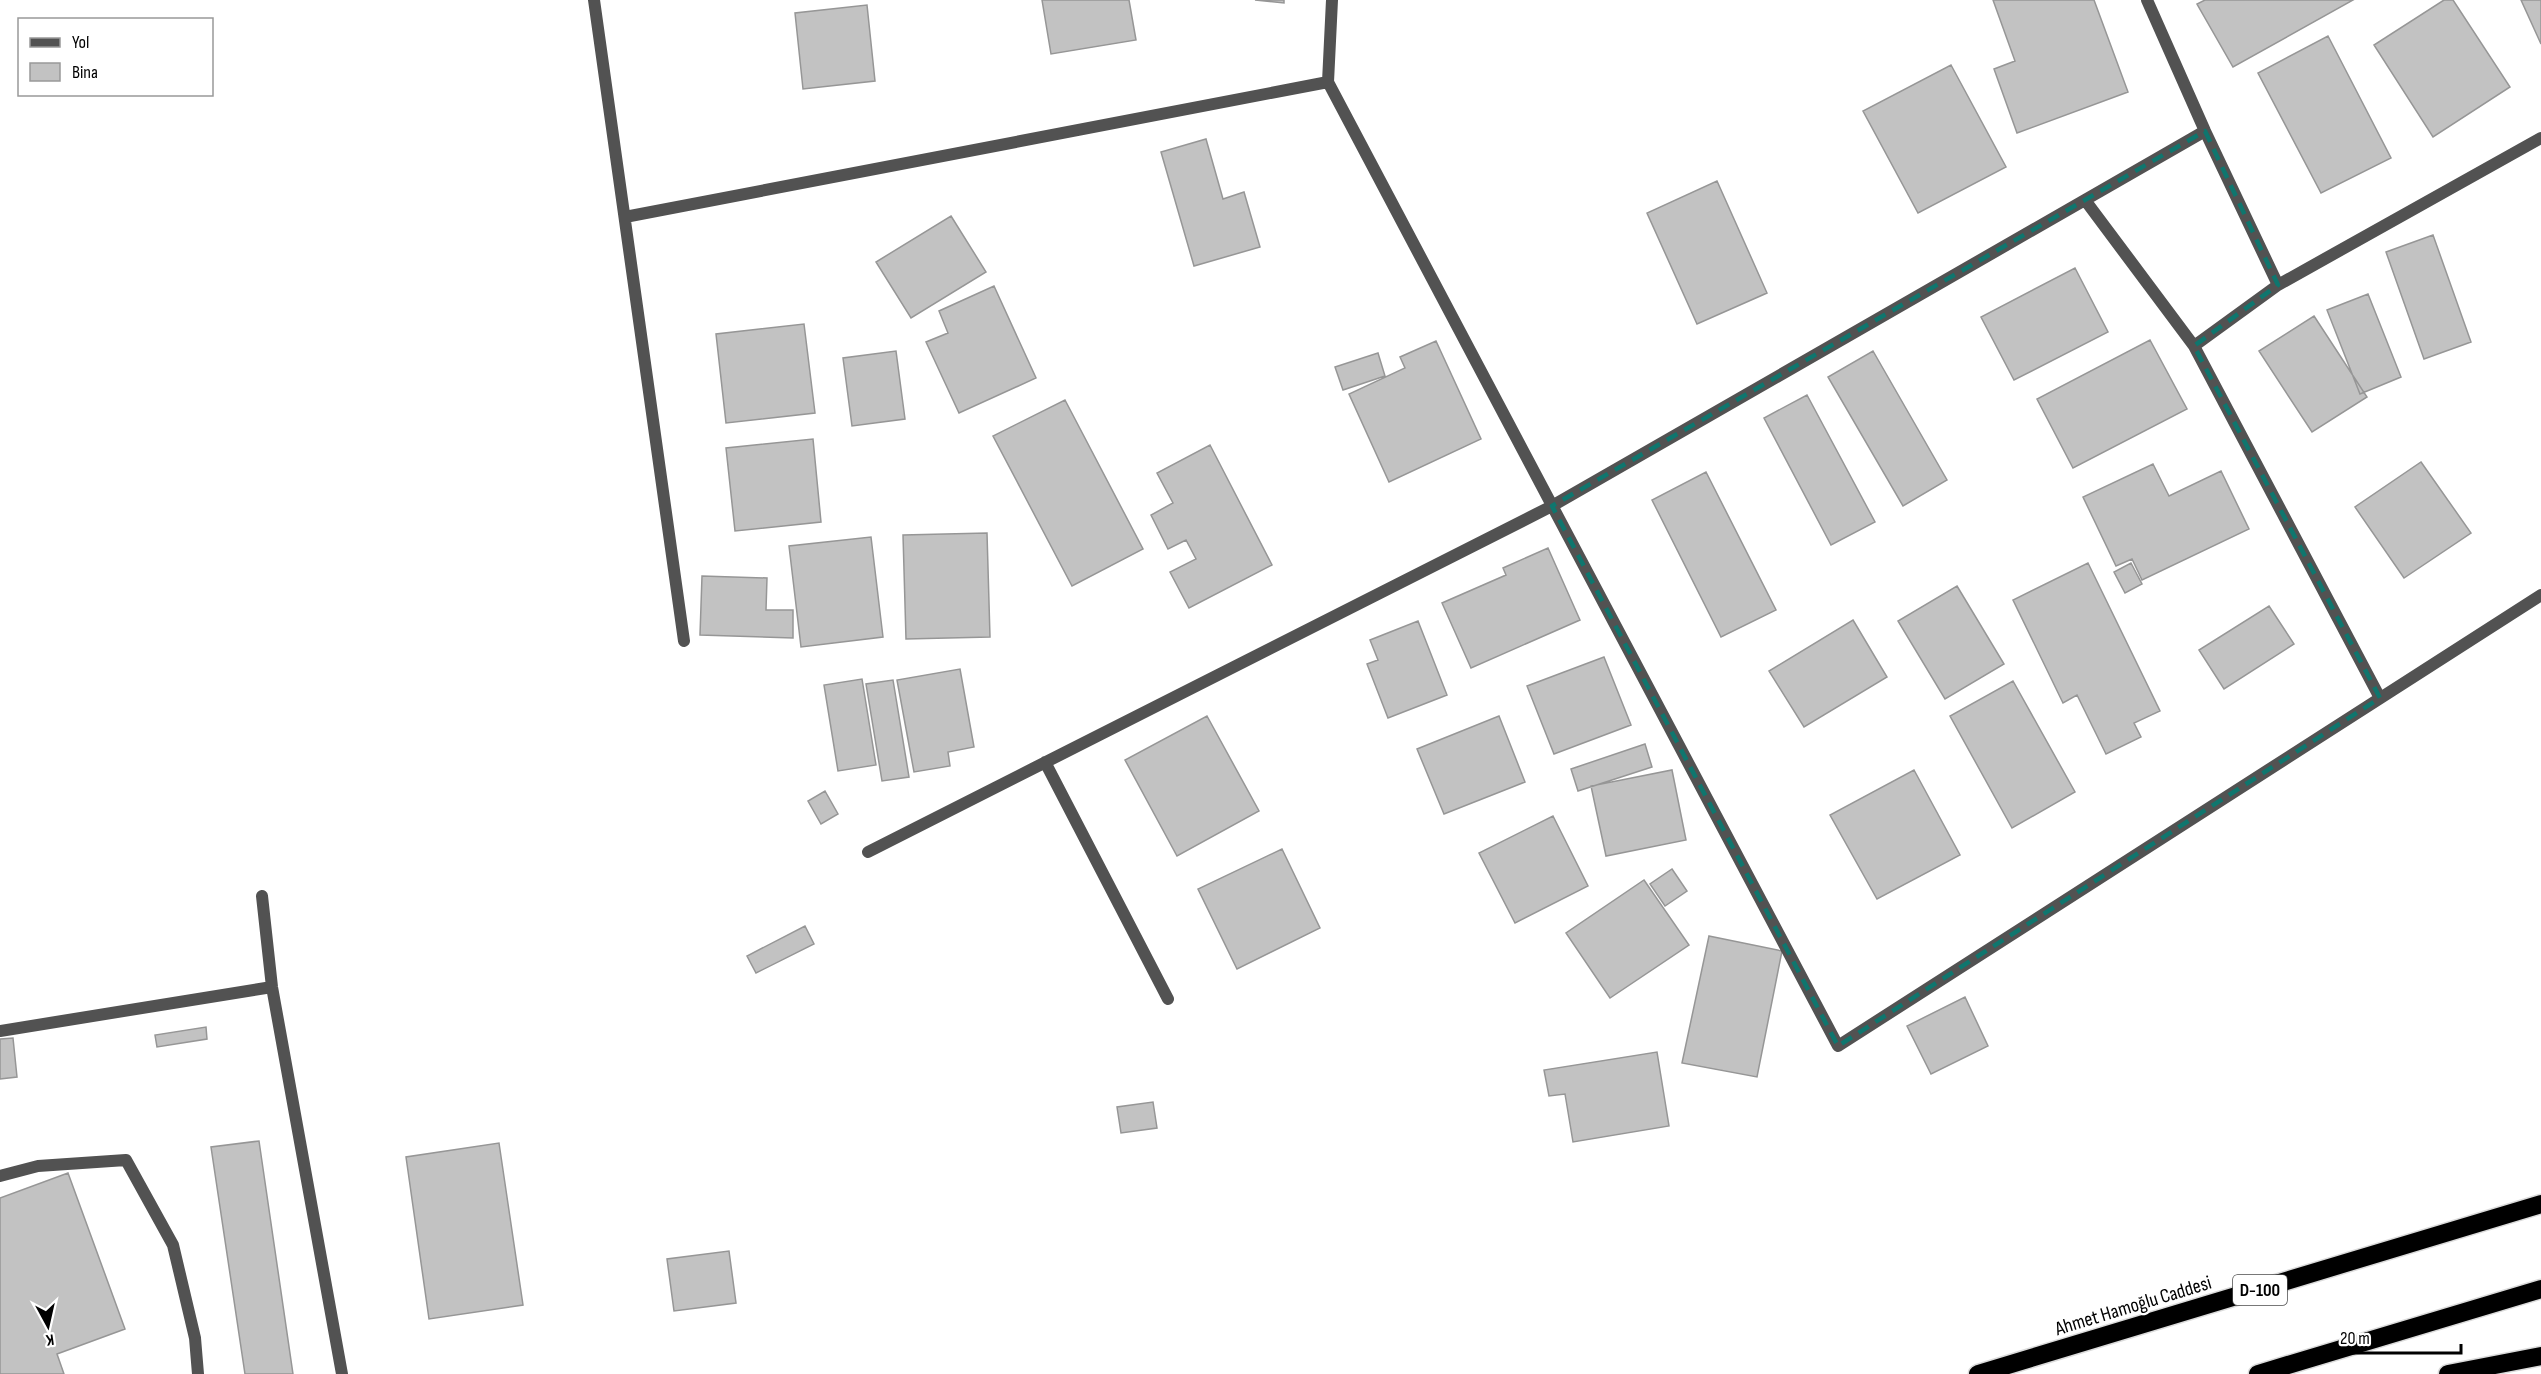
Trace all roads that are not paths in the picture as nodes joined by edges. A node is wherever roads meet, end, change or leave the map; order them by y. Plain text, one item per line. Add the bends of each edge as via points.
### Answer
1 (594, 0) edge
2 (1332, 0) edge
3 (2148, 0) edge
4 (1328, 82) junction
5 (2205, 131) junction
6 (2541, 138) edge
7 (2085, 200) junction
8 (625, 217) junction
9 (2278, 285) junction
10 (2194, 346) junction
11 (1552, 506) junction
12 (2541, 595) edge
13 (684, 641) dead end
14 (2380, 698) junction
15 (1045, 762) junction
16 (868, 852) dead end
17 (262, 896) dead end
18 (272, 987) junction
19 (1168, 999) dead end
20 (0, 1031) edge
21 (0, 1176) edge
22 (2541, 1204) edge
23 (2541, 1289) edge
24 (2541, 1356) edge
25 (198, 1374) edge
26 (342, 1374) edge
27 (1978, 1374) edge
28 (2258, 1374) edge
29 (2448, 1374) edge

1 - 8 street
2 - 4 street
3 - 5 street
4 - 8 street
4 - 11 street
5 - 7 street
5 - 9 street
6 - 9 street
7 - 10 street
7 - 11 street
8 - 13 street
9 - 10 street
10 - 14 street
11 - 14 street via 1838,1046
11 - 15 street
12 - 14 street
15 - 16 street
15 - 19 street
17 - 18 street
18 - 20 street
18 - 26 street
21 - 25 street via 38,1166 126,1160 173,1245 195,1338
22 - 27 highway, Ahmet Hamoğlu Caddesi / D-100
23 - 28 highway
24 - 29 highway

